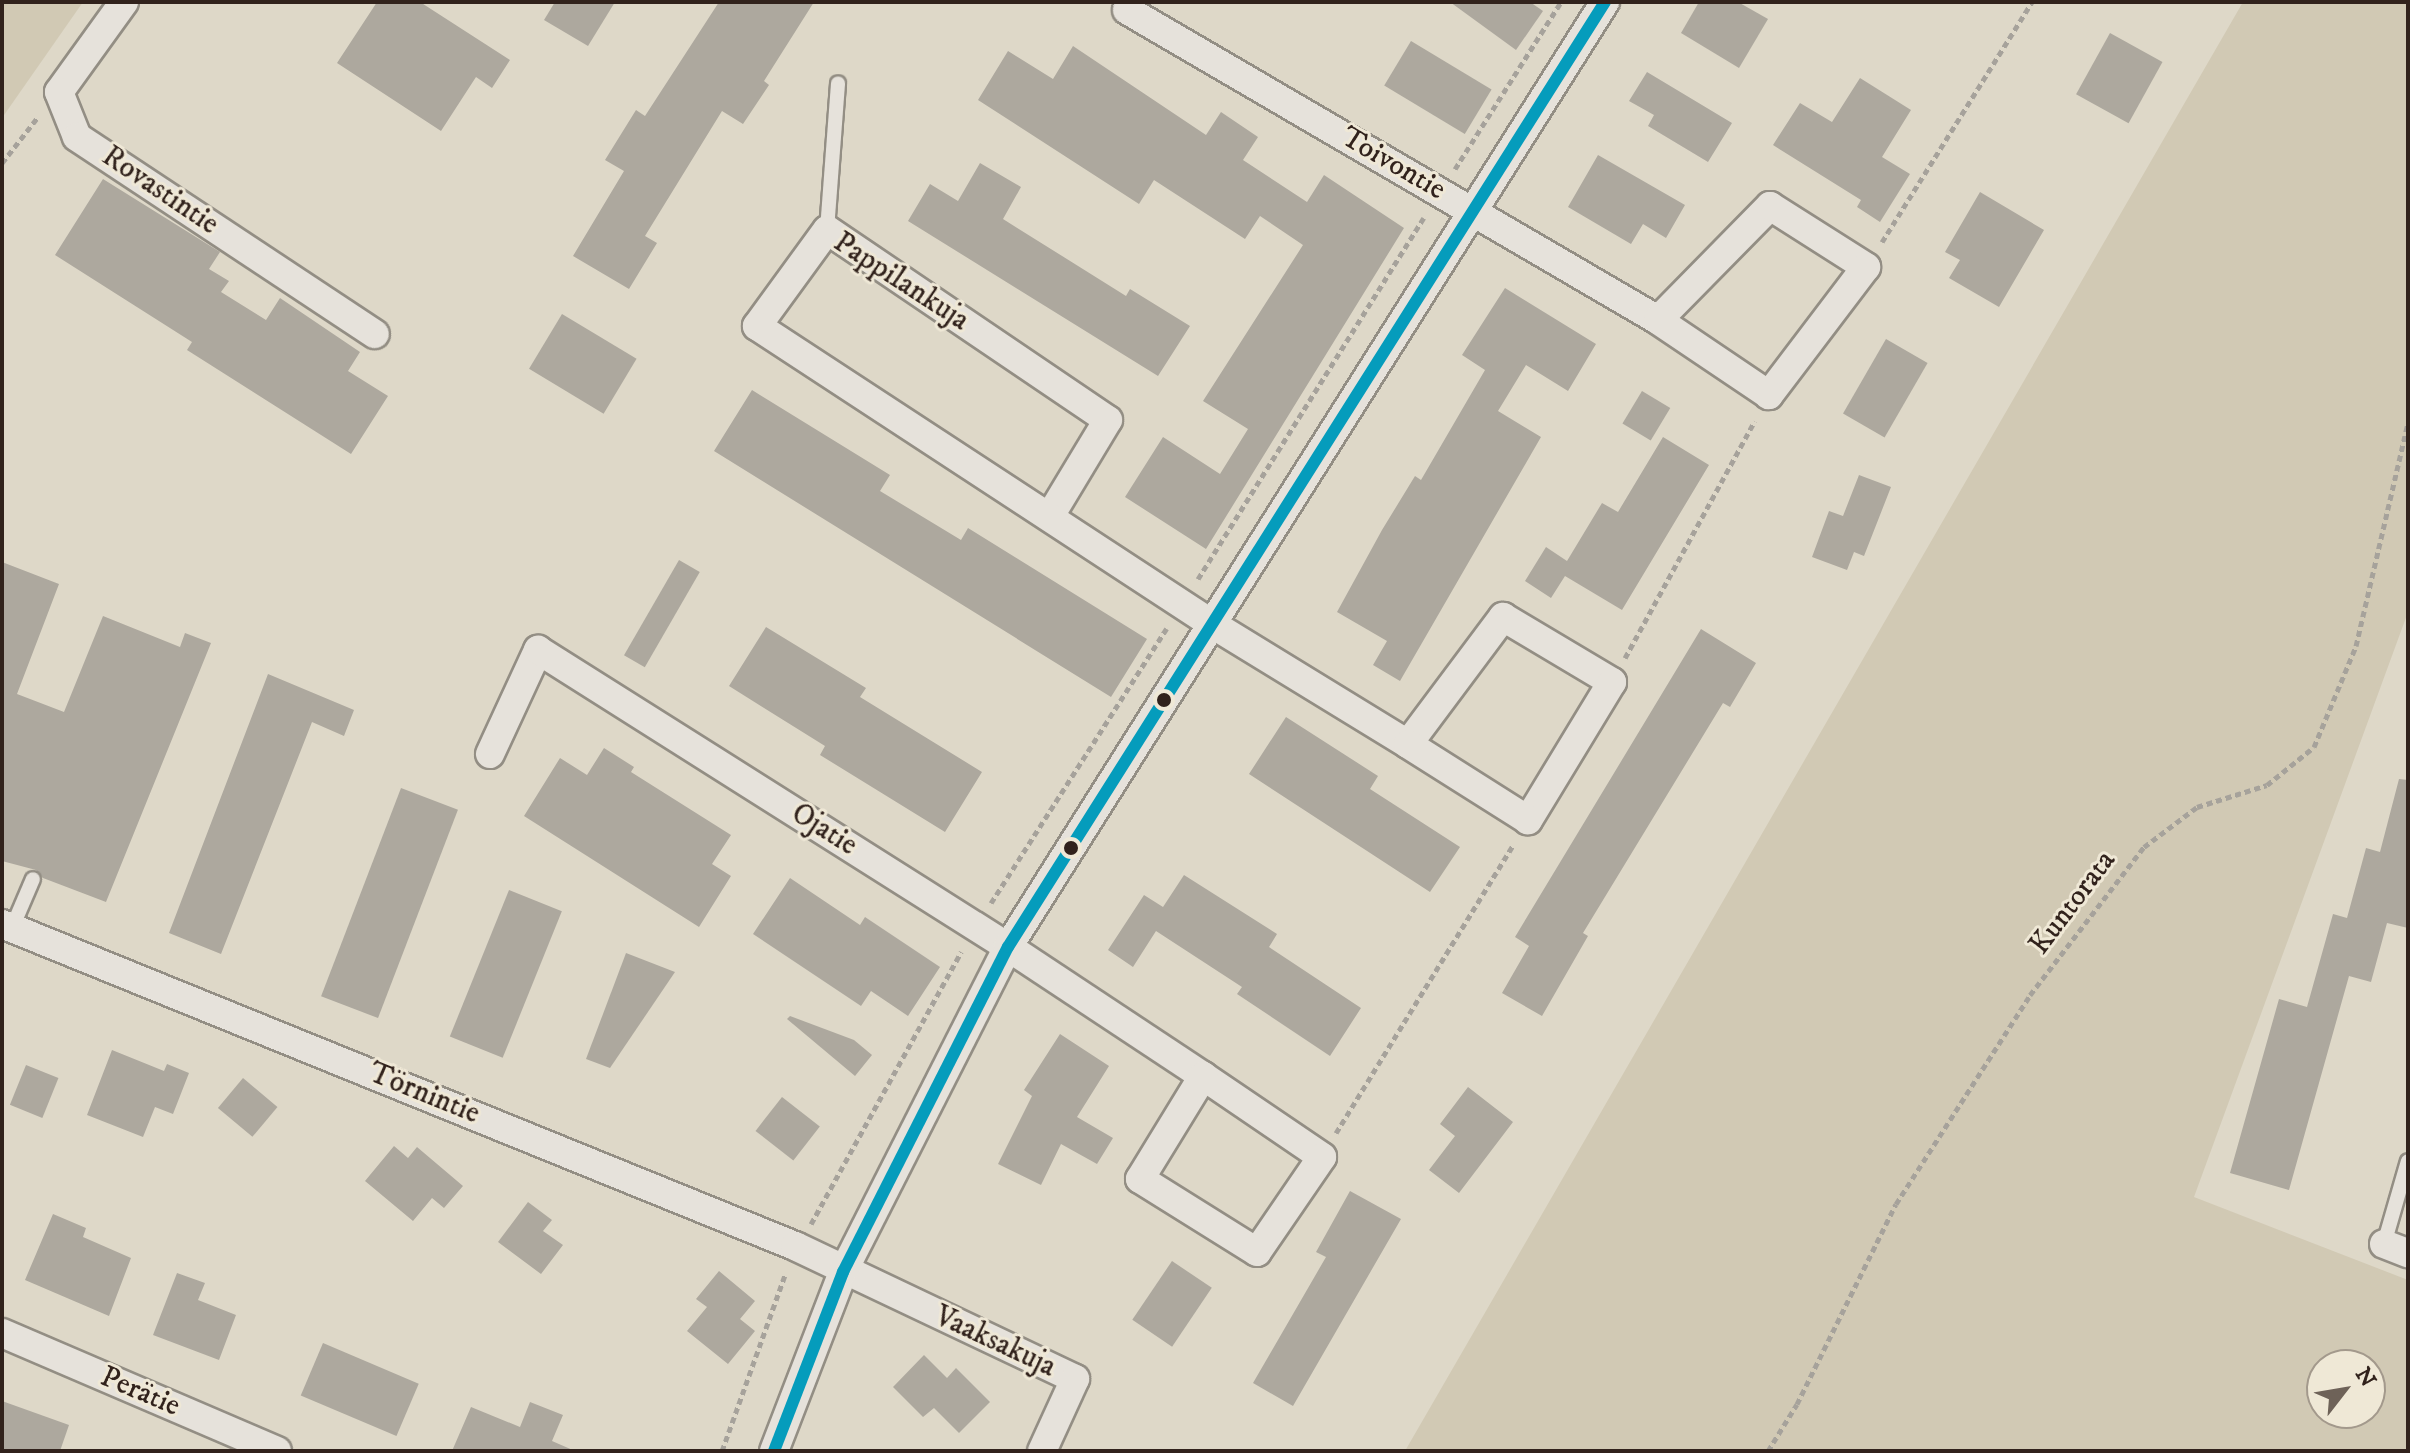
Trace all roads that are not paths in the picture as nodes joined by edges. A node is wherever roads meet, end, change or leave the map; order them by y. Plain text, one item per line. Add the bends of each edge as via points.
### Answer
1 (124, 2) edge
2 (1605, 2) edge
3 (1127, 10) dead end
4 (838, 83) dead end
5 (1473, 211) junction
6 (827, 230) junction
7 (1658, 320) junction
8 (375, 334) dead end
9 (1050, 516) junction
10 (1212, 624) junction
11 (1408, 744) junction
12 (490, 754) dead end
13 (33, 879) dead end
14 (7, 926) edge
15 (1008, 947) junction
16 (1203, 1076) junction
17 (2408, 1161) edge
18 (2396, 1248) edge
19 (843, 1272) junction
20 (2, 1333) edge
21 (277, 1451) edge
22 (774, 1451) edge
23 (1042, 1451) edge

1 - 8 street, Rovastintie via 59,92 77,137
2 - 5 street
3 - 5 street, Toivontie
4 - 6 lane
5 - 7 street, Toivontie
5 - 10 street
6 - 9 street, Pappilankuja via 1108,420
6 - 9 street, Pappilankuja via 757,326
7 - 7 street, Toivontie via 1770,206 1866,267 1769,395
9 - 10 street, Pappilankuja
10 - 11 street, Pappilankuja
10 - 15 street
11 - 11 street, Pappilankuja via 1503,617 1612,682 1528,820
12 - 15 street, Ojatie via 538,650
13 - 14 lane
14 - 19 street, Törnintie via 795,1246
15 - 16 street, Ojatie
15 - 19 street
16 - 16 street, Ojatie via 1322,1157 1257,1252 1140,1179
17 - 18 lane
19 - 22 street
19 - 23 street, Vaaksakuja via 1075,1379
20 - 21 street, Perätie

